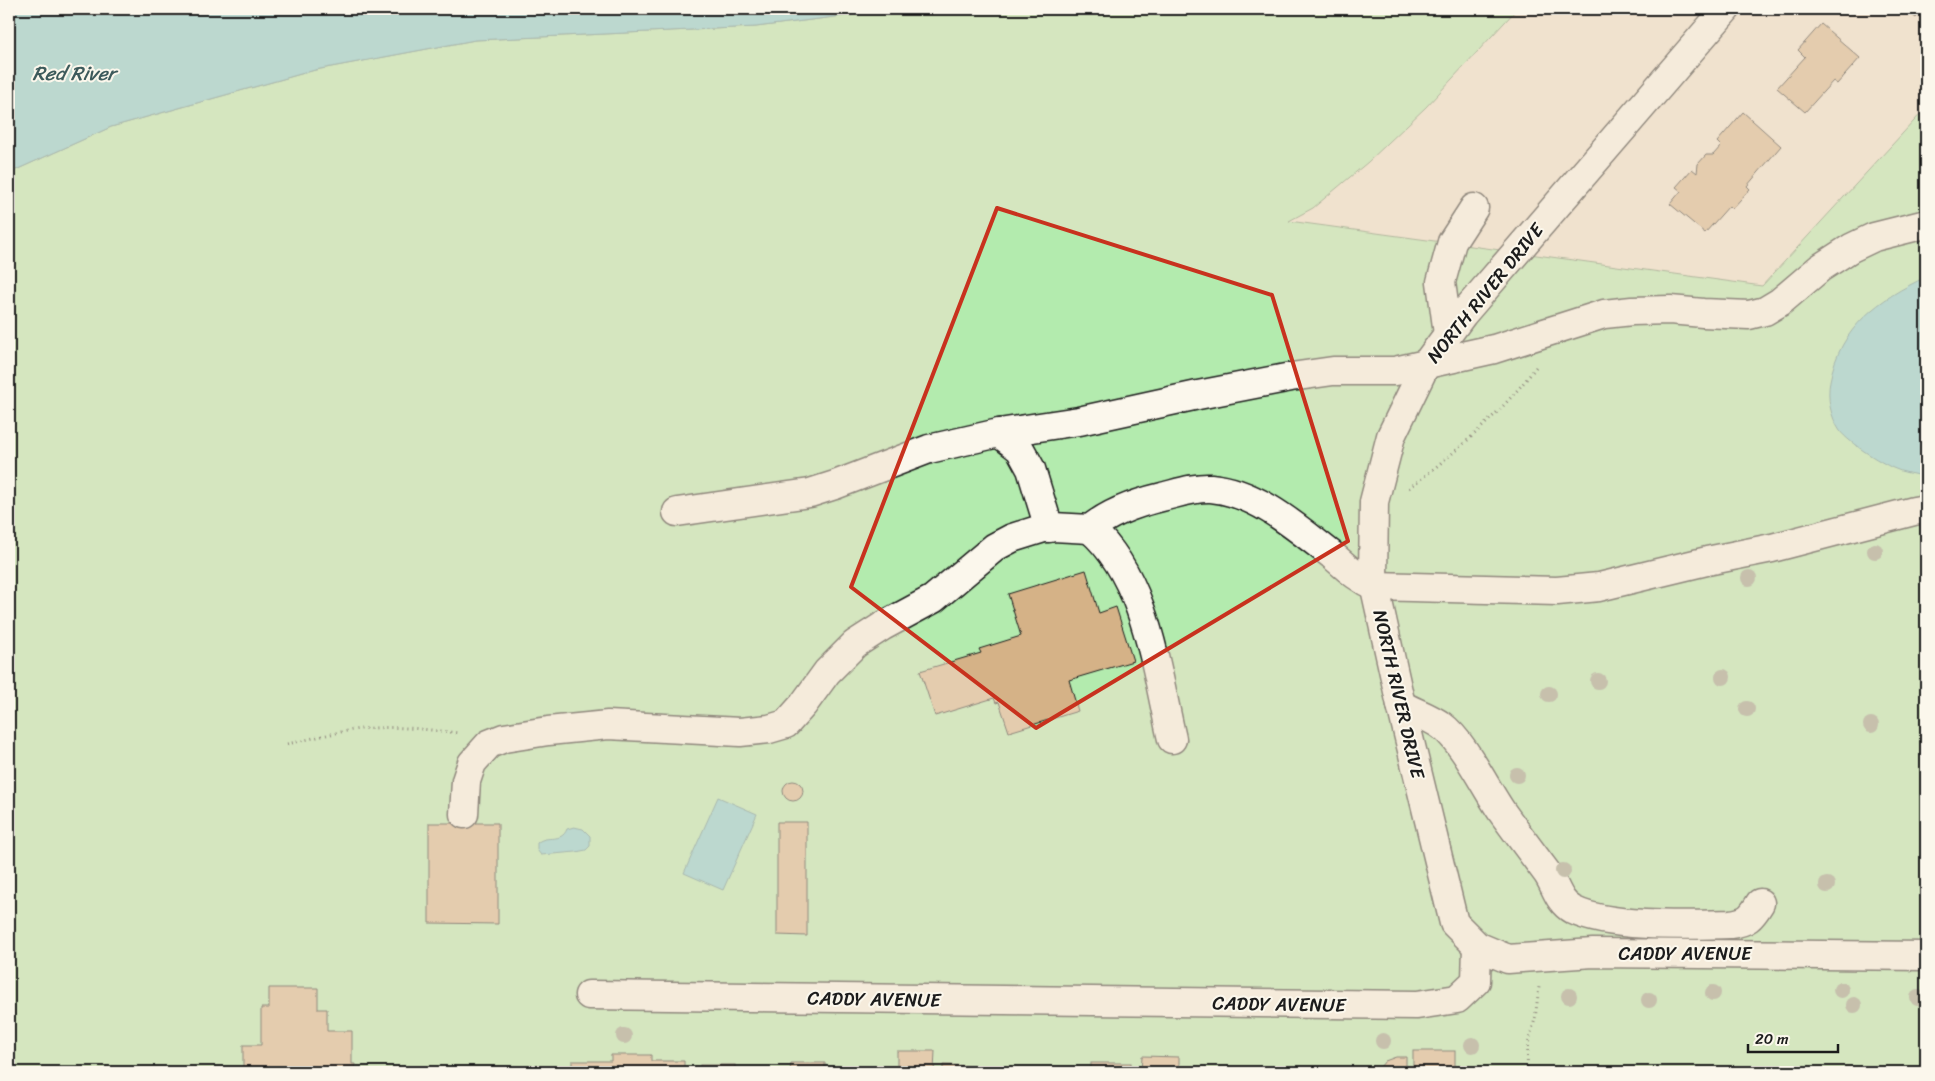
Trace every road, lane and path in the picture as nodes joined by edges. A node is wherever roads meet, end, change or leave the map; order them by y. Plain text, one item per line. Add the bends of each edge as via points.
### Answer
1 (1726, 9) edge
2 (1474, 208) dead end
3 (1926, 224) edge
4 (1448, 334) junction
5 (1426, 364) junction
6 (1539, 364) dead end
7 (999, 433) junction
8 (1926, 509) edge
9 (1374, 510) junction
10 (678, 512) dead end
11 (1049, 528) junction
12 (1090, 529) junction
13 (1375, 586) junction
14 (1401, 705) junction
15 (504, 738) junction
16 (1172, 738) dead end
17 (287, 744) dead end
18 (464, 814) dead end
19 (1760, 903) dead end
20 (1477, 946) junction
21 (1539, 956) junction
22 (1926, 956) edge
23 (589, 995) dead end
24 (1527, 1072) edge

1 - 4 street, NORTH RIVER DRIVE
2 - 4 street via 1452,242 1441,282
3 - 5 street via 1874,237 1851,248 1765,311 1748,315 1670,310 1604,314 1494,349
4 - 5 street, NORTH RIVER DRIVE
5 - 7 street via 1395,371 1333,371
5 - 9 street, NORTH RIVER DRIVE via 1391,436
6 - 9 path via 1477,432 1429,473
7 - 10 street via 929,449 810,493
7 - 11 street via 1020,449 1031,468
8 - 13 street via 1599,587 1556,591
9 - 13 street, NORTH RIVER DRIVE
11 - 12 street
11 - 15 street via 1012,538 995,547 933,599 855,644 827,672 786,724 740,732 608,725
12 - 13 street via 1101,519 1145,501 1185,491 1210,488 1235,493 1269,509 1362,581
12 - 16 street via 1102,539 1120,564 1132,588 1145,622
13 - 14 street, NORTH RIVER DRIVE
14 - 19 street via 1437,723 1453,737 1550,878 1564,904 1572,910 1598,919 1632,923 1730,924 1749,919
14 - 20 street, NORTH RIVER DRIVE via 1454,923
15 - 17 path via 418,728 374,728
15 - 18 street via 489,744 472,763 466,780
20 - 21 street, CADDY AVENUE via 1508,959
20 - 23 street, CADDY AVENUE via 1476,981 1457,998 1417,1005
21 - 22 street, CADDY AVENUE via 1648,952
21 - 24 path via 1538,995 1528,1044

